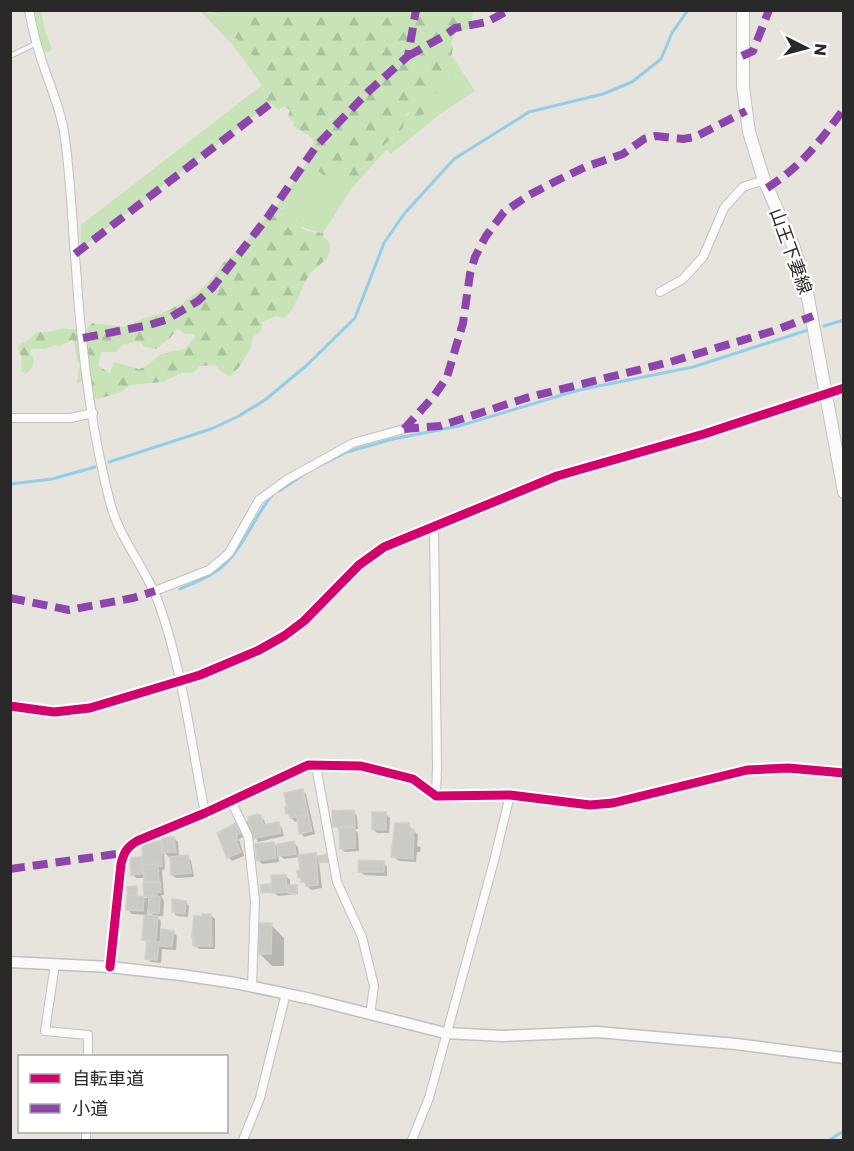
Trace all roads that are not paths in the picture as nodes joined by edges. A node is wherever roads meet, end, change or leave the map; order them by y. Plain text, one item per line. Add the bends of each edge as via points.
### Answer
1 (29, 10) edge
2 (743, 10) edge
3 (36, 44) junction
4 (10, 56) edge
5 (764, 180) junction
6 (660, 292) dead end
7 (843, 388) edge
8 (826, 394) junction
9 (93, 413) junction
10 (10, 418) edge
11 (404, 429) dead end
12 (843, 492) edge
13 (434, 526) junction
14 (155, 591) junction
15 (179, 681) junction
16 (10, 706) edge
17 (316, 766) junction
18 (843, 773) edge
19 (510, 795) junction
20 (436, 796) junction
21 (231, 801) junction
22 (205, 813) junction
23 (10, 962) edge
24 (55, 964) junction
25 (110, 967) junction
26 (252, 986) junction
27 (286, 993) junction
28 (370, 1015) junction
29 (445, 1033) junction
30 (88, 1055) edge
31 (843, 1058) edge
32 (243, 1140) edge
33 (412, 1140) edge

1 - 3 street
2 - 5 main road, 山王下妻線 via 744,102
3 - 4 lane
3 - 9 street via 64,129 80,316
5 - 6 street via 743,187 724,208 703,257 683,279
5 - 8 main road, 山王下妻線 via 801,268
7 - 8 street
8 - 12 main road, 山王下妻線
8 - 13 street via 557,476
9 - 10 street via 71,418
9 - 14 street via 112,509
11 - 14 street via 353,443 288,479 259,500 230,553 209,570
13 - 15 street via 384,547 359,565 284,636
13 - 20 street
14 - 15 street
15 - 16 street via 90,708 54,712
15 - 22 street
17 - 20 street via 361,766 413,779
17 - 21 street via 308,765
17 - 28 street via 337,882 362,937 374,986
18 - 19 street via 788,768 747,770 614,803 590,805
19 - 20 street
19 - 29 street
21 - 22 street
21 - 26 street via 248,836 251,858 255,901
22 - 25 street via 137,841 123,853
23 - 24 street
24 - 25 street
24 - 30 street via 45,1031 88,1035
25 - 26 street
26 - 27 street
27 - 28 street
27 - 32 street via 260,1098
28 - 29 street
29 - 31 street via 502,1036 597,1032
29 - 33 street via 429,1098

